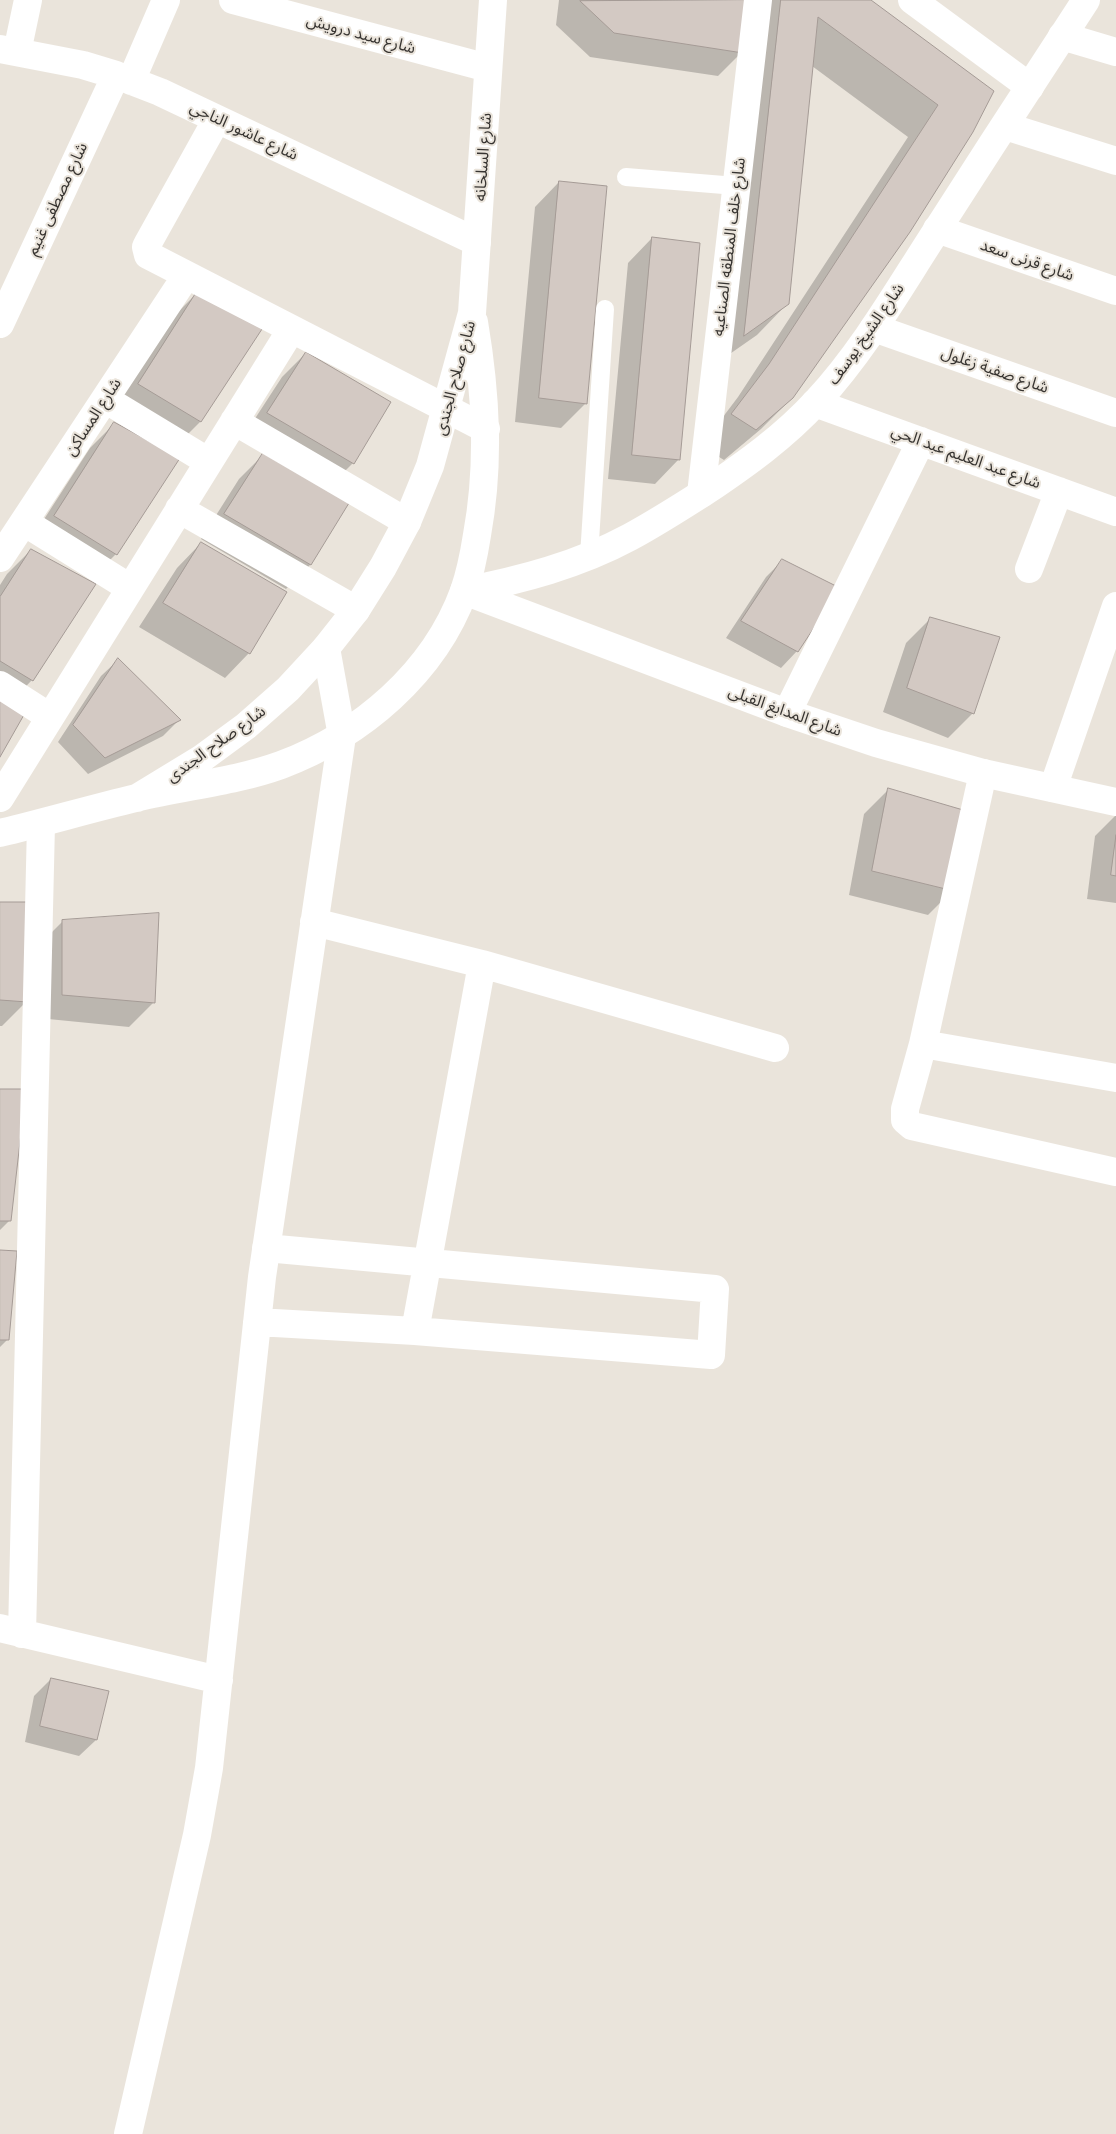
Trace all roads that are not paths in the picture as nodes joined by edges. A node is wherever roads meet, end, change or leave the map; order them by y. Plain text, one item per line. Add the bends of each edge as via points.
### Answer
1 (28, 0) edge
2 (166, 0) edge
3 (233, 0) edge
4 (493, 0) edge
5 (758, 0) edge
6 (912, 0) edge
7 (1086, 0) edge
8 (1062, 36) junction
9 (9, 50) edge
10 (1116, 52) edge
11 (488, 68) junction
12 (124, 78) junction
13 (1030, 87) junction
14 (217, 119) junction
15 (1005, 126) junction
16 (1116, 161) edge
17 (626, 177) dead end
18 (736, 186) junction
19 (937, 229) junction
20 (477, 242) junction
21 (186, 276) junction
22 (1116, 291) edge
23 (605, 309) dead end
24 (472, 313) junction
25 (0, 324) edge
26 (874, 328) junction
27 (291, 330) junction
28 (105, 399) junction
29 (815, 403) junction
30 (446, 410) junction
31 (1116, 413) edge
32 (234, 421) junction
33 (486, 429) junction
34 (921, 441) junction
35 (209, 462) junction
36 (1059, 491) junction
37 (700, 494) junction
38 (179, 510) junction
39 (1116, 512) edge
40 (24, 522) junction
41 (407, 522) junction
42 (589, 556) junction
43 (0, 558) edge
44 (1029, 569) dead end
45 (130, 588) junction
46 (464, 591) junction
47 (1116, 606) edge
48 (356, 610) junction
49 (326, 648) junction
50 (0, 685) edge
51 (787, 714) junction
52 (50, 717) junction
53 (342, 736) junction
54 (983, 773) junction
55 (1053, 788) junction
56 (0, 798) edge
57 (137, 798) junction
58 (1116, 802) edge
59 (41, 824) junction
60 (0, 833) edge
61 (314, 922) junction
62 (482, 964) junction
63 (923, 1044) junction
64 (775, 1048) dead end
65 (1116, 1078) edge
66 (1116, 1172) edge
67 (266, 1248) junction
68 (427, 1262) junction
69 (257, 1322) junction
70 (415, 1330) junction
71 (11, 1631) edge
72 (219, 1680) junction
73 (128, 2134) edge

1 - 9 street
2 - 12 street, شارع مصطفى غنيم
3 - 11 street, شارع سيد درويش
4 - 11 street, شارع السلخانه
5 - 18 street, شارع خلف المنطقه الصناعيه
6 - 13 street
7 - 8 street, شارع الشيخ يوسف
8 - 10 street
8 - 13 street, شارع الشيخ يوسف
9 - 12 street, شارع عاشور الناجي via 83,65
11 - 20 street, شارع السلخانه
12 - 14 street, شارع عاشور الناجي
12 - 25 street, شارع مصطفى غنيم
13 - 15 street, شارع الشيخ يوسف
14 - 20 street, شارع عاشور الناجي
14 - 21 street via 146,247 151,258
15 - 16 street
15 - 19 street, شارع الشيخ يوسف
17 - 18 lane
18 - 37 street, شارع خلف المنطقه الصناعيه
19 - 22 street, شارع قرنى سعد
19 - 26 street, شارع الشيخ يوسف
20 - 24 street, شارع السلخانه
21 - 27 street
21 - 28 street, شارع المساكن
23 - 42 lane
24 - 30 street, شارع صلاح الجندى
24 - 33 street, شارع صلاح الجندى via 482,371
26 - 29 street, شارع الشيخ يوسف
26 - 31 street, شارع صفية زغلول
27 - 30 street
27 - 32 street
28 - 35 street
28 - 40 street, شارع المساكن
29 - 34 street, شارع عبد العليم عبد الحي
29 - 37 street, شارع الشيخ يوسف via 748,463
30 - 33 street
30 - 41 street, شارع صلاح الجندى via 430,466
32 - 35 street
32 - 41 street
33 - 46 street, شارع صلاح الجندى via 481,511
34 - 36 street, شارع عبد العليم عبد الحي
34 - 51 street
35 - 38 street
36 - 39 street, شارع عبد العليم عبد الحي
36 - 44 street
37 - 42 street, شارع الشيخ يوسف via 658,522
38 - 45 street
38 - 48 street
40 - 43 street, شارع المساكن
40 - 45 street
41 - 48 street, شارع صلاح الجندى
42 - 46 street, شارع الشيخ يوسف via 540,574
45 - 52 street
46 - 51 street, شارع المدابغ القبلى
46 - 53 street, شارع صلاح الجندى via 450,624 423,663 386,703
47 - 55 street
48 - 49 street, شارع صلاح الجندى
49 - 53 street
49 - 57 street, شارع صلاح الجندى via 288,689 246,726
50 - 52 street
51 - 54 street, شارع المدابغ القبلى
52 - 56 street
53 - 57 street, شارع صلاح الجندى via 281,765 215,783
53 - 61 street
54 - 55 street, شارع المدابغ القبلى
54 - 63 street
55 - 58 street, شارع المدابغ القبلى
57 - 59 street, شارع صلاح الجندى
59 - 60 street, شارع صلاح الجندى
59 - 71 street
61 - 62 street
61 - 67 street
62 - 64 street
62 - 68 street
63 - 65 street
63 - 66 street via 905,1109 905,1120 912,1126
67 - 68 street
67 - 69 street
68 - 70 street
68 - 70 street via 715,1289 711,1355
69 - 70 street
69 - 72 street
71 - 72 street
72 - 73 street via 197,1835

